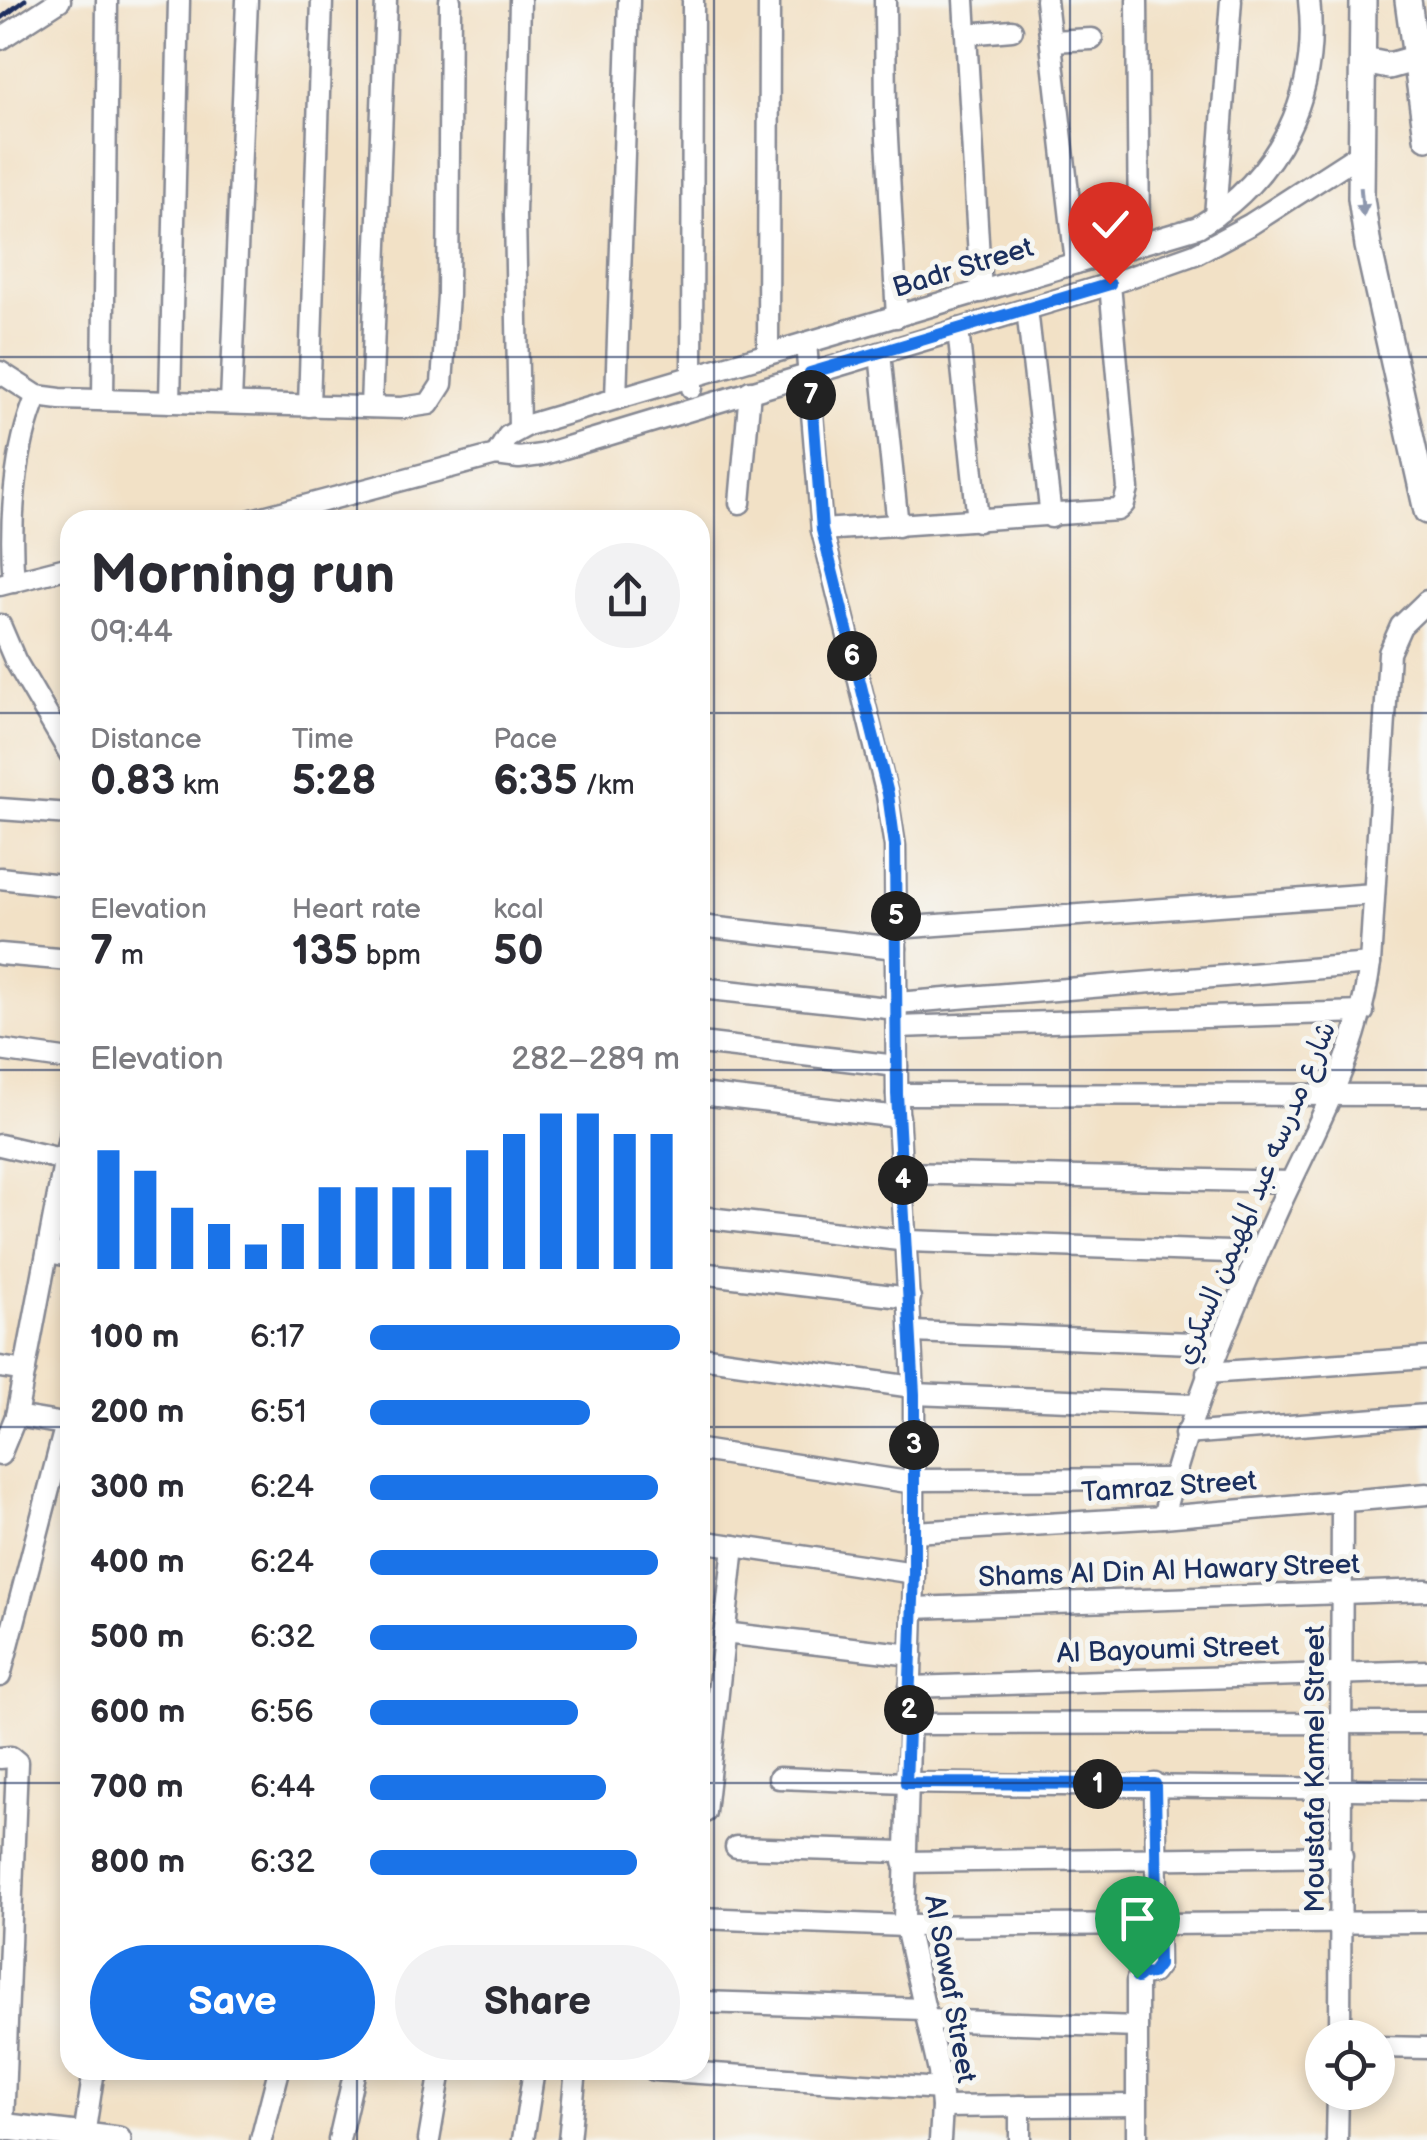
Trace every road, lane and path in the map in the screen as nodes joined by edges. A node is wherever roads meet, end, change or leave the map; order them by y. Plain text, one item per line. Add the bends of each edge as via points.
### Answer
1 (60, 0) edge
2 (107, 0) edge
3 (179, 0) edge
4 (247, 0) edge
5 (322, 0) edge
6 (386, 0) edge
7 (450, 0) edge
8 (520, 0) edge
9 (628, 0) edge
10 (694, 0) edge
11 (769, 0) edge
12 (885, 0) edge
13 (964, 0) edge
14 (1046, 0) edge
15 (1137, 0) edge
16 (1231, 0) edge
17 (1309, 0) edge
18 (1364, 0) edge
19 (1408, 0) edge
20 (1012, 30) dead end
21 (1419, 30) edge
22 (966, 34) junction
23 (0, 39) edge
24 (1092, 39) dead end
25 (1050, 41) junction
26 (1414, 59) junction
27 (1364, 60) junction
28 (1427, 137) edge
29 (1360, 153) junction
30 (1216, 216) junction
31 (1139, 244) junction
32 (1076, 263) junction
33 (1110, 284) junction
34 (980, 292) junction
35 (1028, 309) junction
36 (897, 316) junction
37 (958, 329) junction
38 (806, 343) junction
39 (880, 353) junction
40 (768, 354) junction
41 (0, 372) edge
42 (810, 373) junction
43 (690, 377) junction
44 (750, 391) junction
45 (36, 396) junction
46 (103, 400) junction
47 (616, 400) junction
48 (170, 402) junction
49 (231, 404) junction
50 (308, 406) junction
51 (371, 407) junction
52 (697, 407) junction
53 (518, 428) junction
54 (496, 454) junction
55 (1424, 484) edge
56 (740, 503) dead end
57 (8, 510) edge
58 (289, 510) edge
59 (1427, 511) edge
60 (1051, 516) junction
61 (978, 521) junction
62 (898, 526) junction
63 (822, 530) junction
64 (60, 570) edge
65 (7, 583) edge
66 (1427, 601) edge
67 (0, 625) edge
68 (60, 737) edge
69 (0, 810) edge
70 (60, 813) edge
71 (0, 878) edge
72 (60, 885) edge
73 (1374, 894) junction
74 (710, 927) edge
75 (896, 938) junction
76 (0, 954) edge
77 (60, 959) edge
78 (1370, 964) junction
79 (710, 989) edge
80 (1363, 1012) junction
81 (897, 1013) junction
82 (710, 1044) edge
83 (0, 1050) edge
84 (60, 1059) edge
85 (897, 1066) junction
86 (897, 1094) junction
87 (710, 1095) edge
88 (1427, 1095) edge
89 (1334, 1097) junction
90 (898, 1117) junction
91 (0, 1145) edge
92 (60, 1162) edge
93 (903, 1173) junction
94 (1291, 1182) junction
95 (60, 1193) edge
96 (710, 1218) edge
97 (908, 1240) junction
98 (48, 1252) junction
99 (1258, 1253) junction
100 (60, 1254) edge
101 (710, 1274) edge
102 (910, 1298) junction
103 (912, 1332) junction
104 (1218, 1344) junction
105 (1427, 1358) edge
106 (710, 1359) edge
107 (0, 1367) edge
108 (26, 1371) junction
109 (1207, 1373) junction
110 (913, 1390) junction
111 (1195, 1405) junction
112 (1427, 1415) edge
113 (16, 1416) junction
114 (60, 1423) edge
115 (1185, 1434) junction
116 (710, 1451) edge
117 (60, 1454) edge
118 (0, 1455) edge
119 (1172, 1479) junction
120 (914, 1481) junction
121 (1427, 1494) edge
122 (1342, 1500) junction
123 (1163, 1517) junction
124 (914, 1532) junction
125 (710, 1542) edge
126 (734, 1546) junction
127 (914, 1573) junction
128 (1427, 1590) edge
129 (1343, 1592) junction
130 (913, 1608) junction
131 (724, 1633) junction
132 (912, 1656) junction
133 (1427, 1671) edge
134 (1343, 1672) junction
135 (0, 1676) edge
136 (910, 1687) junction
137 (1427, 1723) edge
138 (909, 1724) junction
139 (1342, 1724) junction
140 (710, 1730) edge
141 (7, 1758) edge
142 (779, 1778) dead end
143 (906, 1783) junction
144 (1155, 1784) junction
145 (1342, 1789) junction
146 (1427, 1790) edge
147 (736, 1847) dead end
148 (1342, 1856) junction
149 (904, 1857) junction
150 (1156, 1860) junction
151 (710, 1918) edge
152 (1341, 1921) junction
153 (1156, 1922) junction
154 (1427, 1922) edge
155 (905, 1926) junction
156 (710, 2003) edge
157 (926, 2014) junction
158 (1340, 2020) edge
159 (1136, 2027) junction
160 (1395, 2048) edge
161 (1427, 2048) edge
162 (710, 2075) edge
163 (92, 2080) edge
164 (276, 2080) edge
165 (353, 2080) edge
166 (439, 2080) edge
167 (533, 2080) edge
168 (575, 2080) edge
169 (942, 2098) junction
170 (1136, 2105) junction
171 (1020, 2106) junction
172 (1338, 2110) edge
173 (1, 2126) edge
174 (45, 2136) edge
175 (84, 2136) junction
176 (118, 2140) edge
177 (260, 2140) edge
178 (339, 2140) edge
179 (429, 2140) edge
180 (524, 2140) edge
181 (569, 2140) edge
182 (940, 2140) edge
183 (1020, 2140) edge
184 (1137, 2140) edge
185 (1337, 2140) edge

1 - 23 street
2 - 46 street
3 - 48 street
4 - 49 street
5 - 50 street
6 - 51 street
7 - 51 street via 442,384 429,404
8 - 53 street
9 - 47 street
10 - 43 street
11 - 40 street
12 - 36 street
13 - 22 street
14 - 25 street
15 - 31 street
16 - 30 street
17 - 30 street, Badr Street via 1311,56 1290,130 1246,192
18 - 27 main road
19 - 21 main road
20 - 22 street
21 - 26 main road
22 - 34 street
24 - 25 street
25 - 32 street
26 - 27 main road via 1389,66
26 - 28 main road
27 - 29 main road
29 - 33 street, Badr Street via 1195,254
29 -> 55 main road via 1368,246
30 - 31 street, Badr Street
31 - 32 street, Badr Street
32 - 34 street, Badr Street
33 - 35 street, Badr Street
33 - 60 street via 1128,497 1110,513
34 - 36 street, Badr Street
35 - 37 street, Badr Street
35 - 60 street
36 - 38 street, Badr Street
37 - 39 street, Badr Street
37 - 61 street
38 - 40 street, Badr Street
38 - 42 street, Al Sawaf Street
39 - 42 street, Badr Street
39 - 62 street
40 - 43 street, Badr Street
41 - 45 street
42 - 44 street, Badr Street
42 - 63 street, Al Sawaf Street
43 - 47 street, Badr Street
43 - 52 street
44 - 52 street, Badr Street
44 - 56 street
45 - 46 street
45 - 57 street
46 - 48 street
47 - 53 street, Badr Street
48 - 49 street
49 - 50 street
50 - 51 street
52 - 54 street, Badr Street via 530,458
53 - 54 street
54 - 58 street, Badr Street
55 - 59 main road
57 - 65 street
60 - 61 street
61 - 62 street
62 - 63 street
63 - 75 street, Al Sawaf Street via 892,820
64 - 65 street
66 - 73 street, شارع مدرسه عبد المهيمن السكري via 1401,626 1389,653
67 - 68 street
69 - 70 street
71 - 72 street
73 - 75 street
73 - 78 street, شارع مدرسه عبد المهيمن السكري
74 - 75 street
75 - 81 street, Al Sawaf Street
76 - 77 street
78 - 80 street, شارع مدرسه عبد المهيمن السكري
78 - 81 street
79 - 81 street
80 - 81 street
80 - 89 street, شارع مدرسه عبد المهيمن السكري
81 - 85 street, Al Sawaf Street
82 - 85 street
83 - 84 street
85 - 86 street, Al Sawaf Street
86 - 89 street
86 - 90 street, Al Sawaf Street
87 - 90 street
88 - 89 street
89 - 94 street, شارع مدرسه عبد المهيمن السكري
90 - 93 street, Al Sawaf Street
91 - 92 street
93 - 94 street
93 - 97 street, Al Sawaf Street
94 - 99 street, شارع مدرسه عبد المهيمن السكري
95 - 98 street
96 - 97 street
97 - 99 street
97 - 102 street, Al Sawaf Street
98 - 100 street
98 - 108 street
99 - 104 street, شارع مدرسه عبد المهيمن السكري
101 - 102 street
102 - 103 street, Al Sawaf Street
103 - 104 street
103 - 110 street, Al Sawaf Street
104 - 109 street, شارع مدرسه عبد المهيمن السكري
105 - 109 street
106 - 110 street
107 - 108 street
108 - 113 street
109 - 111 street, شارع مدرسه عبد المهيمن السكري
110 - 111 street
110 - 120 street, Al Sawaf Street
111 - 115 street, شارع مدرسه عبد المهيمن السكري
112 - 115 street
113 - 114 street
113 - 118 street
115 - 119 street, شارع مدرسه عبد المهيمن السكري
116 - 120 street
117 - 135 street
119 - 120 street
119 - 123 street, شارع مدرسه عبد المهيمن السكري
120 - 124 street, Al Sawaf Street
121 - 122 street, Tamraz Street
122 - 123 street, Tamraz Street
122 - 129 street, Moustafa Kamel Street
123 - 124 street, Tamraz Street
124 - 127 street, Al Sawaf Street
125 - 126 street
126 - 127 street
126 - 131 street
127 - 130 street, Al Sawaf Street
128 - 129 street, Shams Al Din Al Hawary Street
129 - 130 street, Shams Al Din Al Hawary Street
129 - 134 street, Moustafa Kamel Street
130 - 132 street, Al Sawaf Street
131 - 132 street
131 - 140 street
132 - 136 street, Al Sawaf Street
133 - 134 street, Al Bayoumi Street
134 - 136 street, Al Bayoumi Street
134 - 139 street, Moustafa Kamel Street
136 - 138 street, Al Sawaf Street
137 - 139 street
138 - 139 street
138 - 143 street, Al Sawaf Street
139 - 145 street, Moustafa Kamel Street
141 - 173 street via 13,1902
142 - 143 street
143 - 144 street
143 - 149 street, Al Sawaf Street
144 - 145 street
144 - 150 street
145 - 146 street
145 - 148 street, Moustafa Kamel Street
147 - 149 street
148 - 150 street
148 - 152 street, Moustafa Kamel Street
149 - 150 street
149 - 155 street, Al Sawaf Street
150 - 153 street
151 - 155 street
152 - 153 street
152 - 154 street
152 - 158 street, Moustafa Kamel Street
153 - 155 street
153 - 159 street via 1158,1965 1137,1978
155 - 157 street, Al Sawaf Street
156 - 157 street
157 - 159 street
157 - 169 street, Al Sawaf Street
159 - 170 street
160 - 161 street
162 - 169 street
163 - 175 street
164 - 177 street
165 - 178 street
166 - 179 street
167 - 180 street
168 - 181 street
169 - 171 street
169 - 182 street, Al Sawaf Street
170 - 171 street
170 - 184 street
171 - 183 street
172 - 185 street
173 - 174 main road
174 - 175 main road
175 - 176 main road

